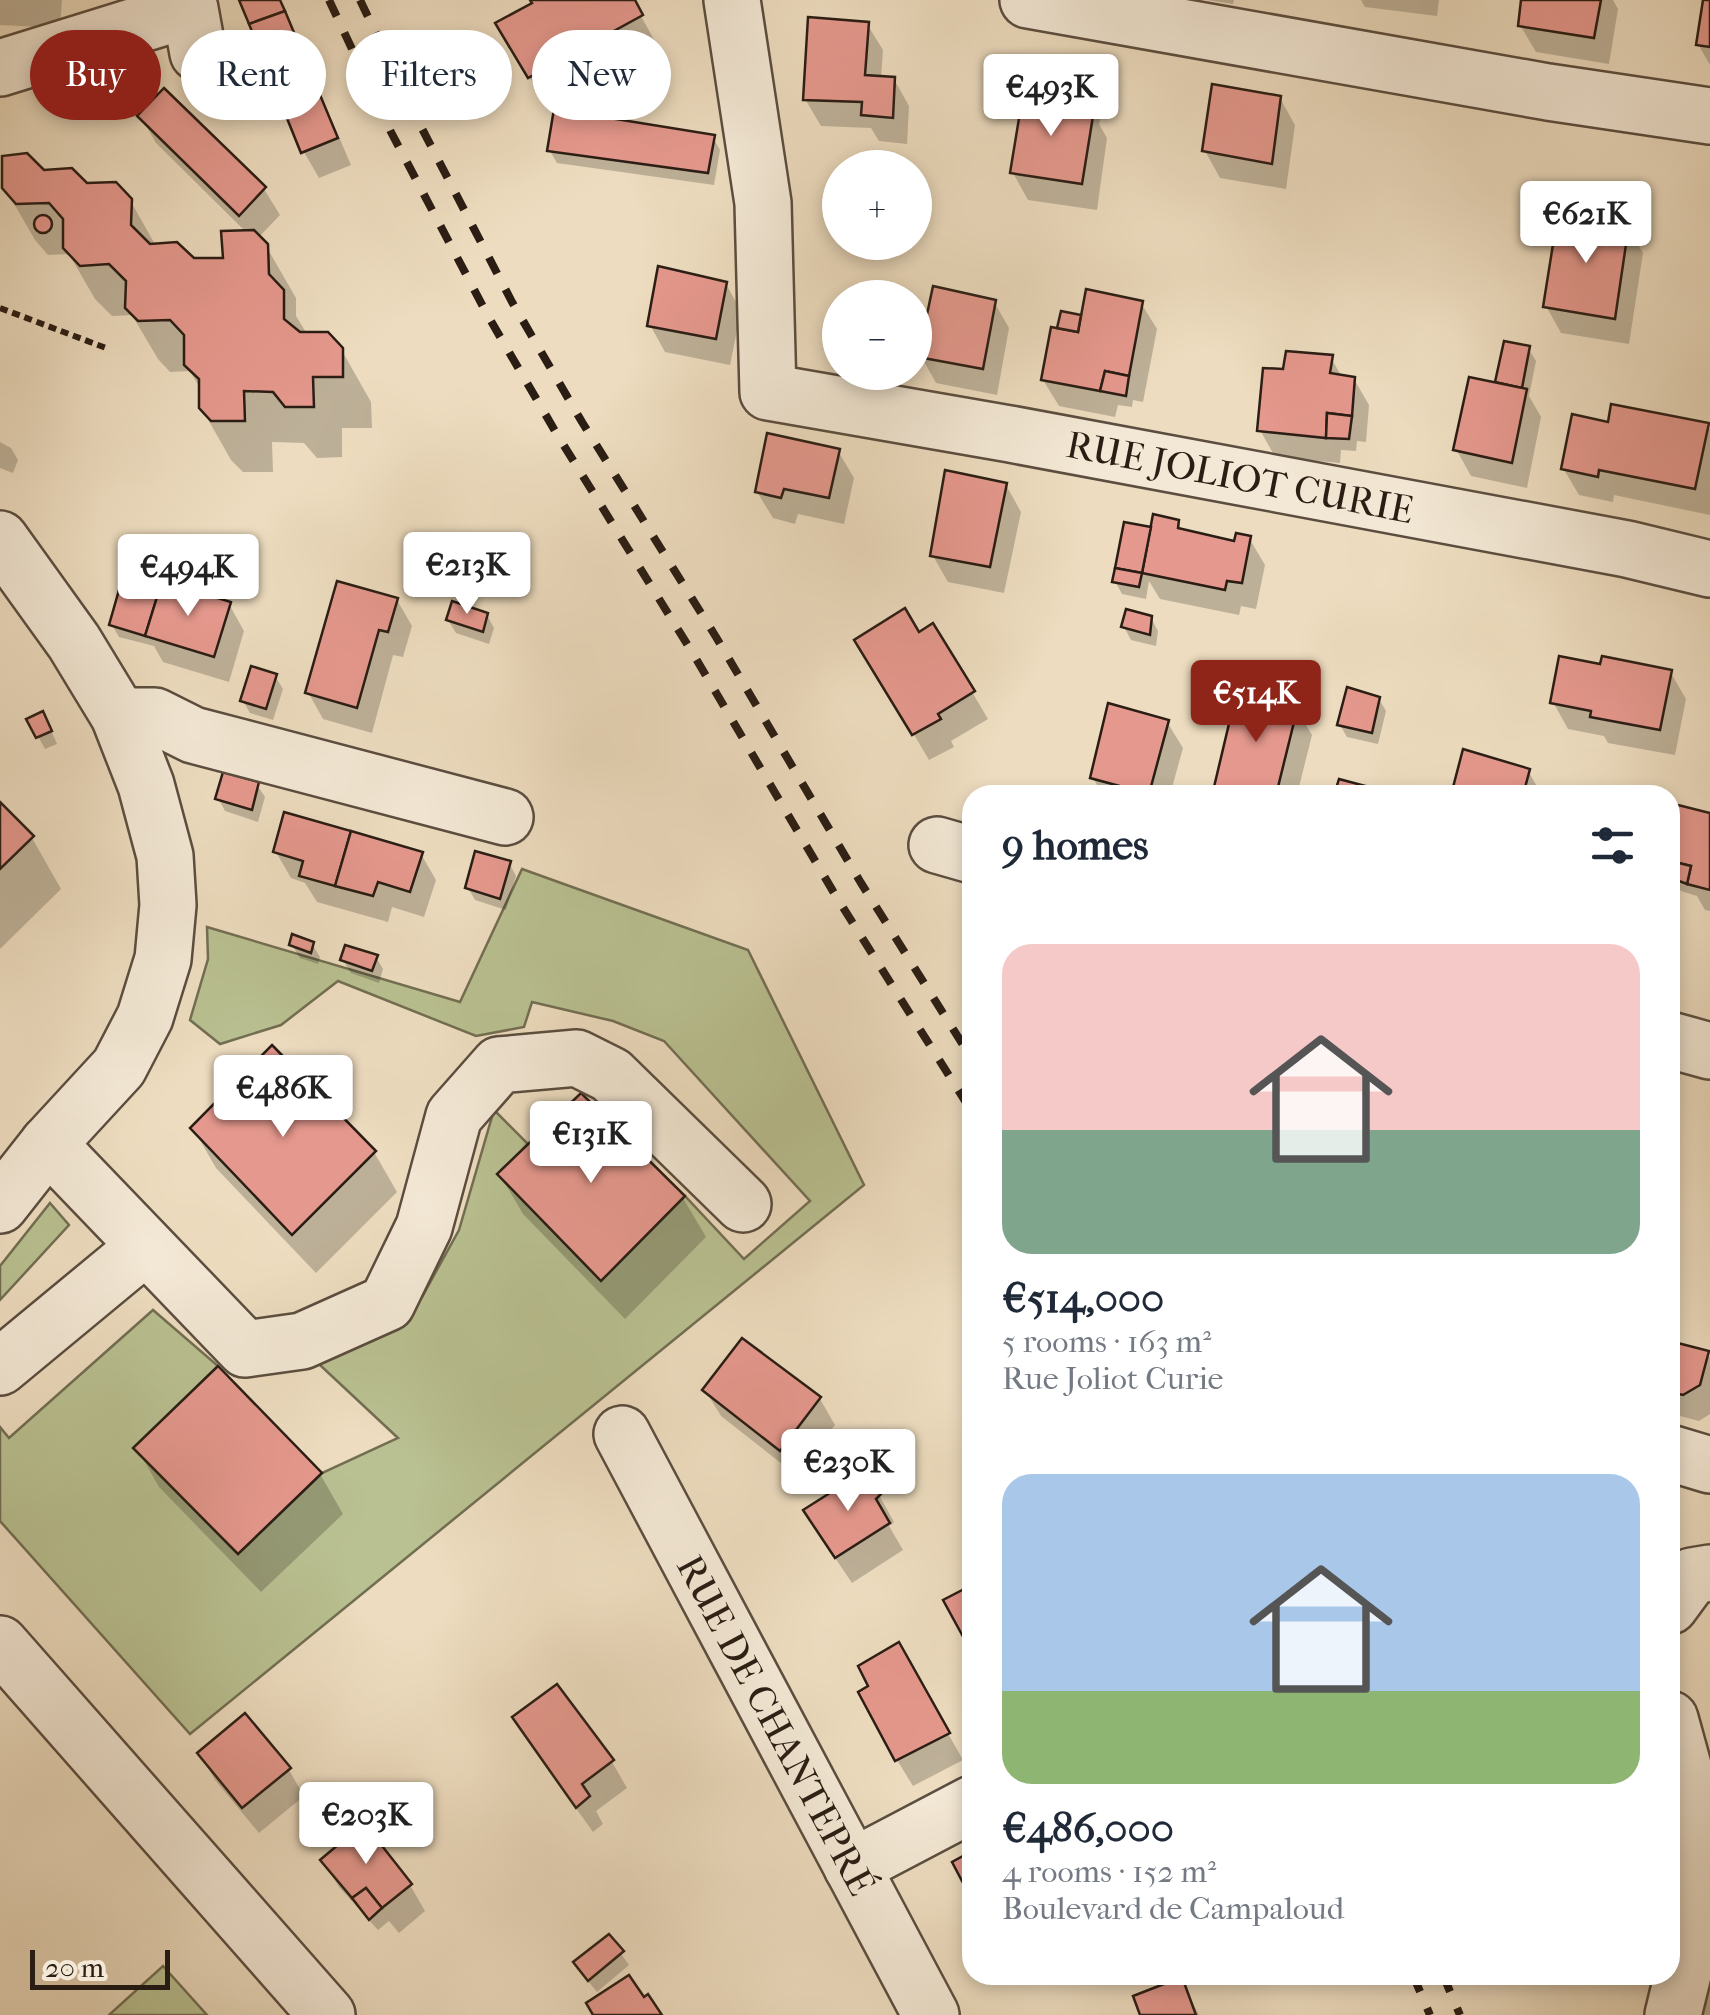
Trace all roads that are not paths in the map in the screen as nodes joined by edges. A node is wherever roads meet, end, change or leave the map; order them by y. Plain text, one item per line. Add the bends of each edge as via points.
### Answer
1 (732, 0) edge
2 (1028, 0) edge
3 (194, 30) edge
4 (0, 68) edge
5 (1710, 116) edge
6 (0, 539) edge
7 (1710, 569) edge
8 (119, 716) junction
9 (504, 817) dead end
10 (1680, 1042) edge
11 (1710, 1050) edge
12 (48, 1144) junction
13 (743, 1204) dead end
14 (0, 1205) edge
15 (145, 1247) junction
16 (0, 1367) edge
17 (622, 1434) dead end
18 (1680, 1456) edge
19 (1710, 1465) edge
20 (1710, 1573) edge
21 (1680, 1592) edge
22 (0, 1644) edge
23 (1680, 1755) edge
24 (962, 1809) edge
25 (852, 1867) junction
26 (1704, 1913) edge
27 (328, 2015) edge
28 (931, 2015) edge
29 (1673, 2015) edge

1 - 7 street, RUE JOLIOT CURIE via 763,203 768,392 1627,548
2 - 5 street
3 - 4 street via 190,9
6 - 8 street
8 - 9 street via 155,716 193,734
8 - 12 street via 164,856 162,959 145,1017 119,1067
10 - 11 street
12 - 14 street
12 - 15 street
13 - 15 street via 610,1075 577,1058 499,1065 454,1116 424,1227 387,1303 302,1341 245,1349
15 - 16 street
17 - 25 street, RUE DE CHANTEPRÉ
18 - 19 street
20 - 21 street via 1692,1576
22 - 27 street
23 - 26 street via 1702,1835
24 - 25 street
25 - 28 street, RUE DE CHANTEPRÉ
26 - 29 street

